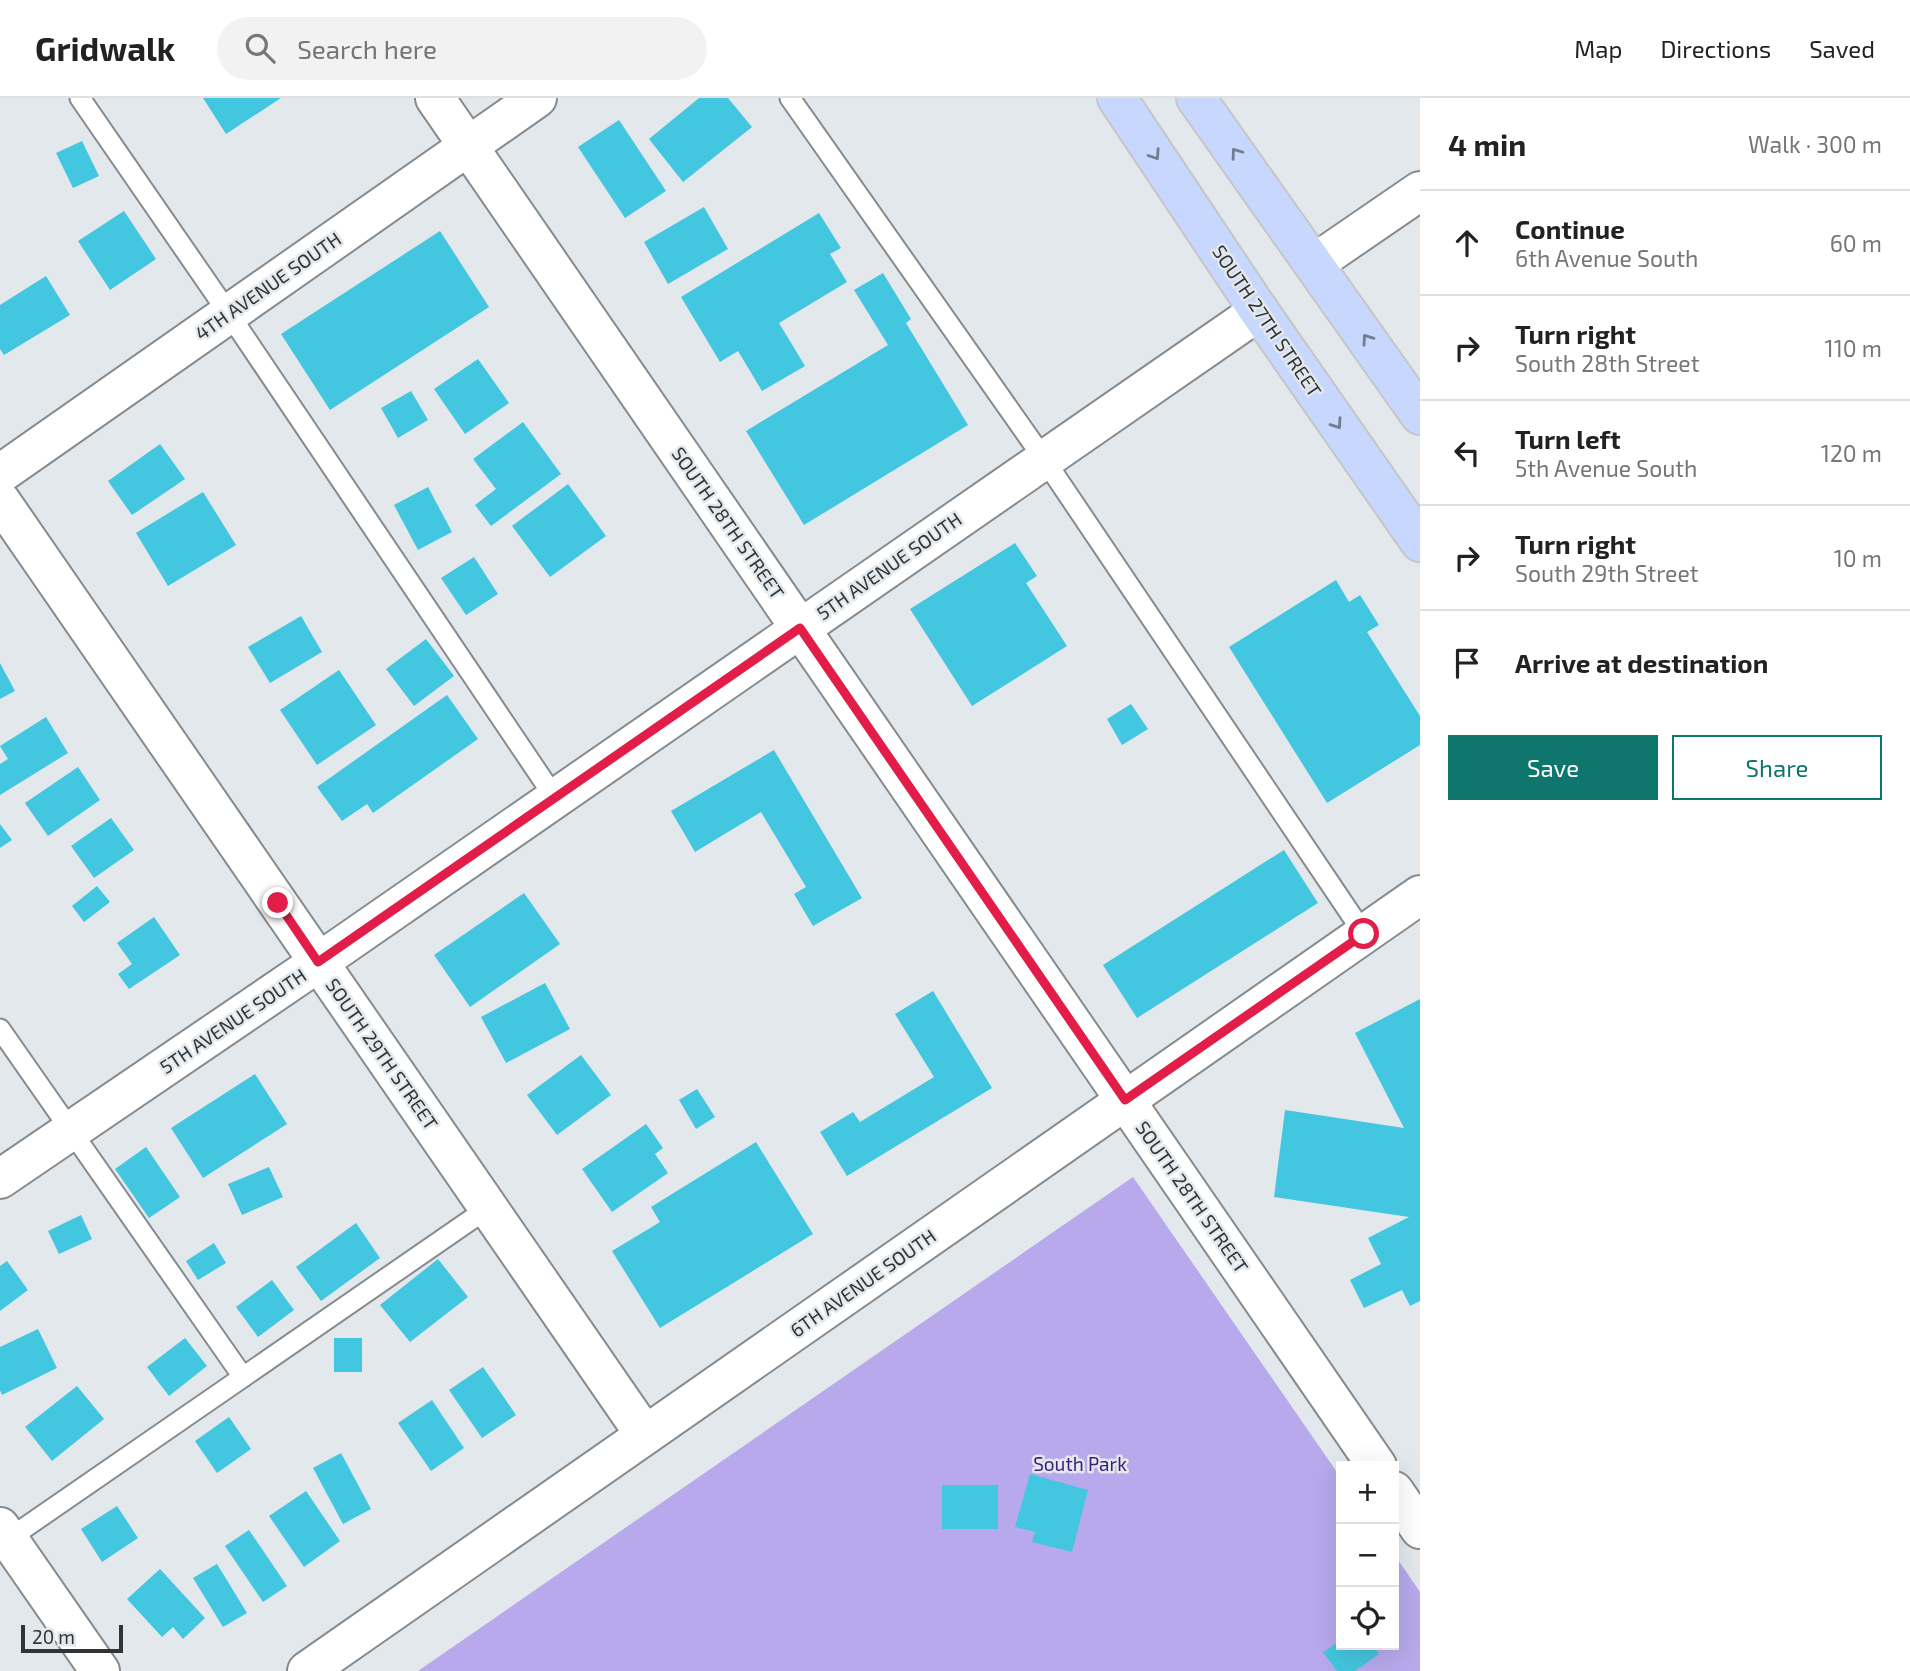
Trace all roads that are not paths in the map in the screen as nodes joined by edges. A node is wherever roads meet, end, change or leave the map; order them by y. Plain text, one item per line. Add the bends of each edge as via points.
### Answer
1 (80, 98) edge
2 (435, 98) edge
3 (537, 98) edge
4 (790, 98) edge
5 (1117, 98) edge
6 (1196, 98) edge
7 (468, 146) junction
8 (1420, 191) edge
9 (1315, 263) junction
10 (1259, 312) junction
11 (229, 314) junction
12 (1420, 415) edge
13 (1044, 459) junction
14 (0, 474) edge
15 (0, 500) edge
16 (1420, 542) edge
17 (800, 628) junction
18 (555, 798) junction
19 (1420, 895) edge
20 (1364, 934) junction
21 (318, 962) junction
22 (0, 1030) edge
23 (1125, 1100) junction
24 (70, 1132) junction
25 (0, 1179) edge
26 (488, 1208) junction
27 (243, 1377) junction
28 (645, 1435) junction
29 (1374, 1461) edge
30 (1399, 1498) edge
31 (1420, 1529) edge
32 (3, 1537) edge
33 (100, 1671) edge
34 (307, 1671) edge

1 - 11 lane
2 - 7 street, SOUTH 28TH STREET
3 - 7 street, 4TH AVENUE SOUTH
4 - 13 lane
5 -> 10 main road, SOUTH 27TH STREET
9 -> 6 main road
7 - 11 street, 4TH AVENUE SOUTH
7 - 17 street, SOUTH 28TH STREET
8 - 9 street
12 -> 9 main road
10 - 13 street, 5TH AVENUE SOUTH
10 -> 16 main road, SOUTH 27TH STREET
11 - 14 street, 4TH AVENUE SOUTH
11 - 18 lane
13 - 17 street, 5TH AVENUE SOUTH
13 - 20 lane
15 - 21 street, SOUTH 29TH STREET
17 - 18 street, 5TH AVENUE SOUTH
17 - 23 street, SOUTH 28TH STREET
18 - 21 street, 5TH AVENUE SOUTH
19 - 20 street, 6TH AVENUE SOUTH
20 - 23 street, 6TH AVENUE SOUTH
21 - 24 street, 5TH AVENUE SOUTH
21 - 26 street, SOUTH 29TH STREET
22 - 24 lane
23 - 28 street, 6TH AVENUE SOUTH
23 - 29 street, SOUTH 28TH STREET
24 - 25 street, 5TH AVENUE SOUTH
24 - 27 lane
26 - 27 lane
26 - 28 street, SOUTH 29TH STREET
27 - 32 lane
28 - 34 street, 6TH AVENUE SOUTH
30 - 31 street
32 - 33 street

